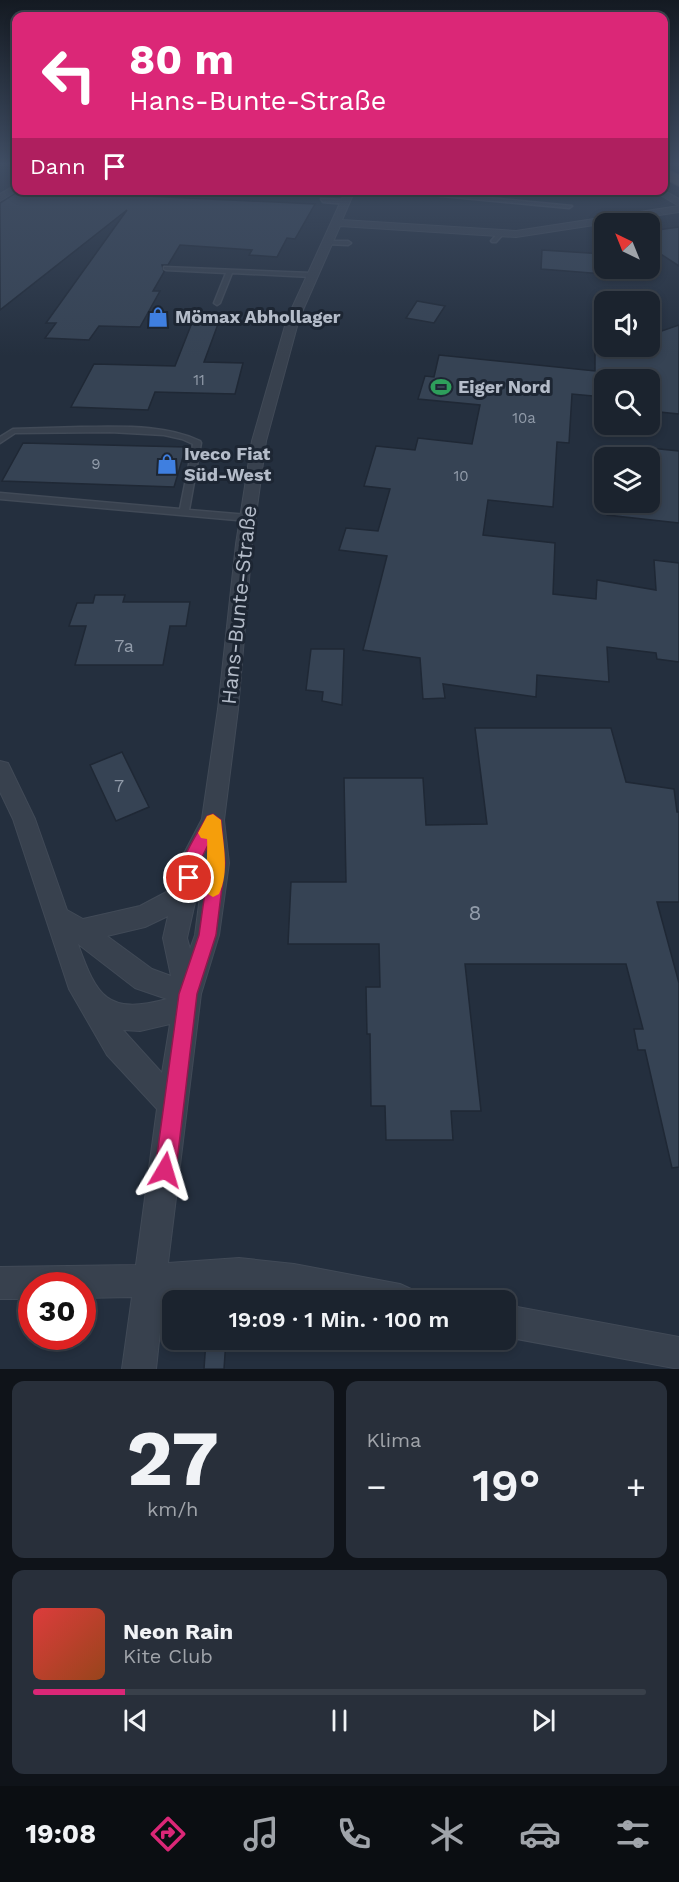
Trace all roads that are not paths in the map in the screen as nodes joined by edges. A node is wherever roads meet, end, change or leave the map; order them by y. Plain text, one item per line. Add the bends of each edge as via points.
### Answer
1 (333, 228) edge
2 (392, 228) edge
3 (556, 228) edge
4 (326, 242) junction
5 (348, 243) dead end
6 (166, 268) dead end
7 (230, 271) junction
8 (311, 275) junction
9 (217, 303) dead end
10 (0, 441) edge
11 (0, 496) edge
12 (184, 512) junction
13 (248, 518) junction
14 (0, 769) edge
15 (213, 820) junction
16 (186, 893) junction
17 (55, 916) junction
18 (81, 931) junction
19 (188, 1000) junction
20 (92, 1004) junction
21 (173, 1105) junction
22 (152, 1278) junction
23 (0, 1283) edge
24 (347, 1290) edge
25 (516, 1323) edge
26 (679, 1354) edge
27 (139, 1369) edge

1 - 4 street, Hans-Bunte-Straße
2 - 3 street via 498,237
4 - 5 lane
4 - 8 street, Hans-Bunte-Straße
6 - 7 lane
7 - 8 lane
7 - 9 lane
8 - 13 street, Hans-Bunte-Straße via 293,319 267,408
10 - 12 lane via 13,431 164,431 190,436 197,443
11 - 12 lane
12 - 13 lane
13 - 15 street, Hans-Bunte-Straße
14 - 17 street via 24,819
15 - 16 street, Hans-Bunte-Straße via 191,862
15 - 19 street, Hans-Bunte-Straße via 217,863 207,935
16 - 18 street via 145,916
16 - 19 street, Hans-Bunte-Straße via 175,938
17 - 18 street
17 - 20 street via 78,980
18 - 19 street via 144,979
19 - 20 street via 138,1019 113,1017
19 - 21 street, Hans-Bunte-Straße
20 - 21 street via 117,1045
21 - 22 street, Hans-Bunte-Straße
22 - 23 street
22 - 24 street via 239,1274
22 - 27 street, Hans-Bunte-Straße
25 - 26 street

